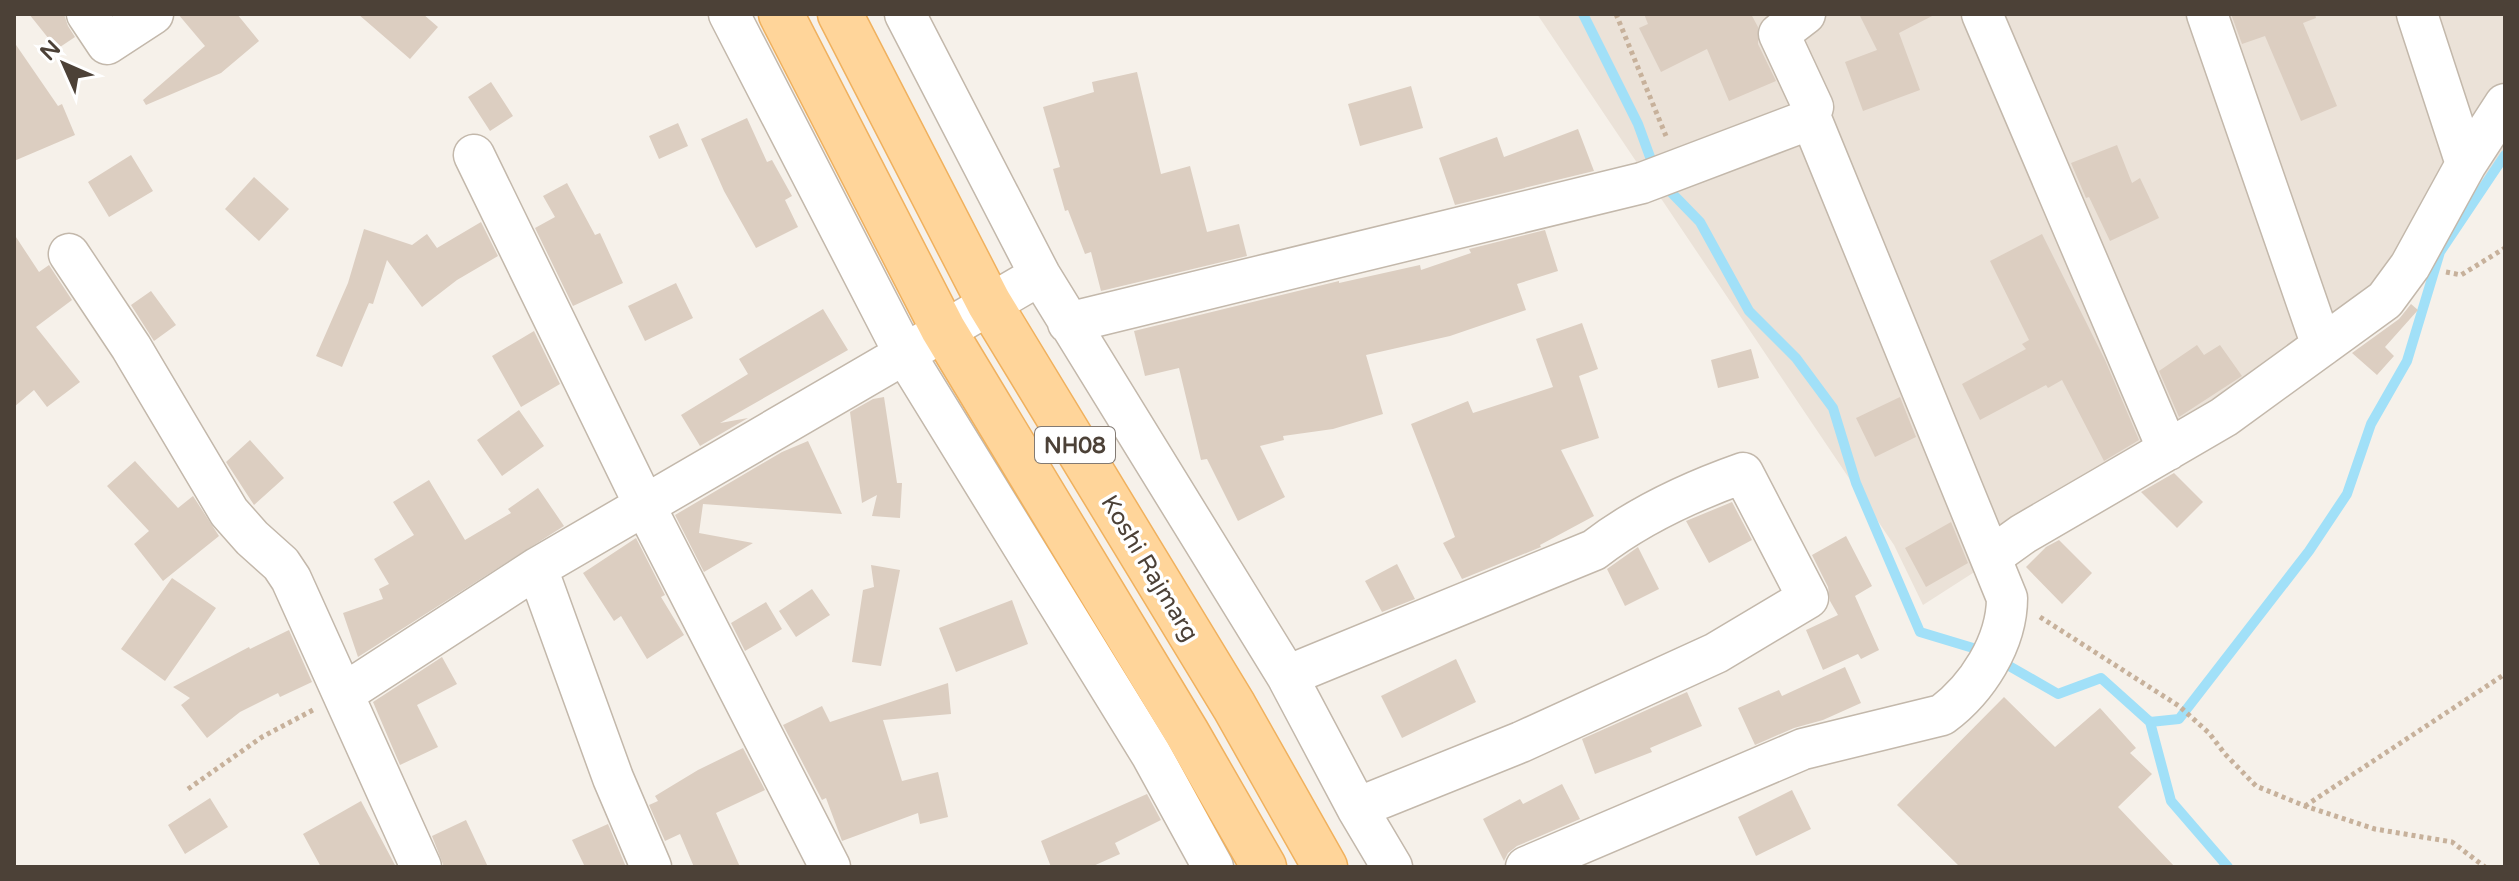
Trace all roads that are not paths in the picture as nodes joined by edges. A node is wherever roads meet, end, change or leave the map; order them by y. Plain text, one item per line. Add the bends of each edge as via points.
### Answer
1 (87, 14) edge
2 (153, 14) edge
3 (703, 14) edge
4 (729, 14) edge
5 (781, 14) edge
6 (840, 14) edge
7 (905, 14) edge
8 (931, 14) edge
9 (1982, 14) edge
10 (2207, 14) edge
11 (2417, 14) edge
12 (1785, 21) edge
13 (2505, 104) edge
14 (1810, 116) junction
15 (998, 141) dead end
16 (474, 155) dead end
17 (2466, 164) junction
18 (69, 254) dead end
19 (1040, 275) junction
20 (989, 303) junction
21 (1068, 323) junction
22 (943, 329) junction
23 (2322, 346) junction
24 (894, 359) junction
25 (2168, 450) junction
26 (645, 506) junction
27 (1991, 557) junction
28 (537, 568) junction
29 (1287, 676) junction
30 (343, 694) junction
31 (1357, 808) junction
32 (421, 867) edge
33 (651, 867) edge
34 (830, 867) edge
35 (1213, 867) edge
36 (1264, 867) edge
37 (1325, 867) edge
38 (1392, 867) edge
39 (1526, 867) edge

1 - 2 street via 107,44
3 - 24 street
4 - 24 street
5 - 22 main road, NH08
6 - 20 main road, Koshi Rajmarg / NH08
7 - 19 street
8 - 15 street
9 - 25 street
10 - 23 street
11 - 17 street
12 - 14 street via 1813,107
13 - 17 street
14 - 21 street via 1660,177
14 - 27 street
16 - 26 street
17 - 23 street via 2410,266 2385,300
18 - 30 street via 229,512 291,579
19 - 20 street
19 - 21 street
20 - 22 street
20 - 37 main road, Koshi Rajmarg / NH08 via 1234,706
21 - 29 street
22 - 24 street
22 - 36 main road, NH08
23 - 25 street
24 - 26 street
24 - 35 street via 1151,754
25 - 27 street
26 - 28 street
26 - 34 street
27 - 39 street via 2007,598 2007,613 1992,654 1960,702 1942,715 1803,749
28 - 30 street
28 - 33 street
29 - 31 street
29 - 31 street via 1594,550 1623,527 1743,473 1808,598 1716,653 1521,742
30 - 32 street
31 - 38 street

